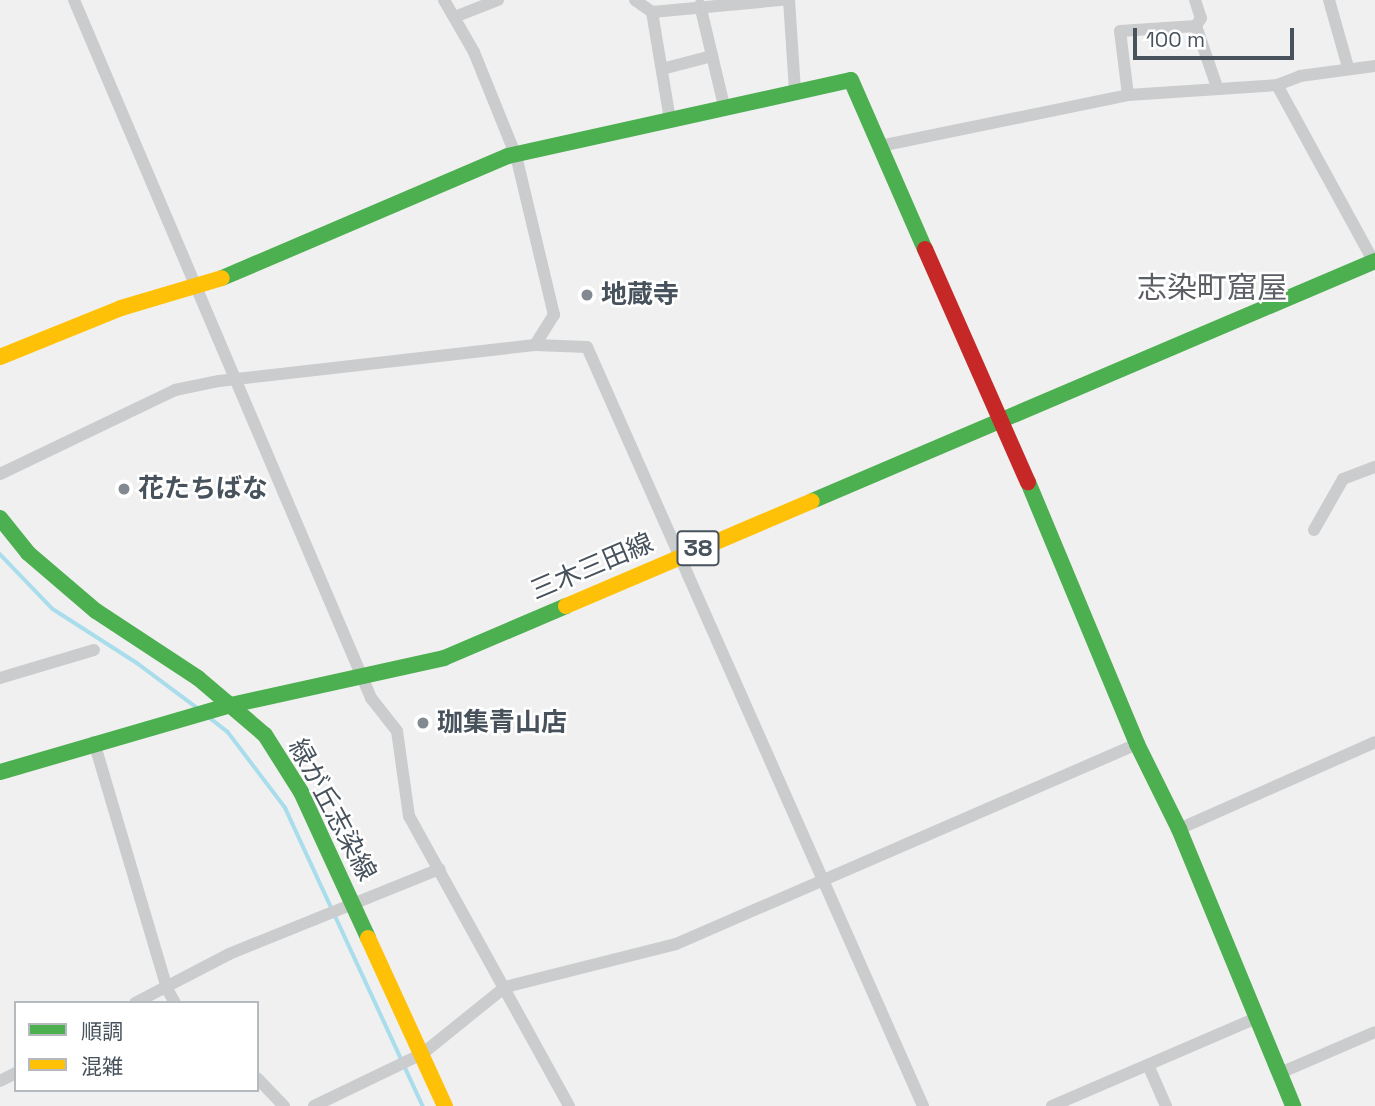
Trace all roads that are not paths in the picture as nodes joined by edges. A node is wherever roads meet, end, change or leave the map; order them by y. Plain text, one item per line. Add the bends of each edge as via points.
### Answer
1 (74, 0) edge
2 (444, 0) edge
3 (498, 0) edge
4 (635, 0) edge
5 (782, 0) edge
6 (789, 0) edge
7 (1195, 0) edge
8 (1329, 0) edge
9 (701, 5) junction
10 (652, 12) junction
11 (457, 16) junction
12 (1196, 26) junction
13 (712, 56) junction
14 (1375, 66) edge
15 (1348, 67) junction
16 (662, 69) junction
17 (1277, 85) junction
18 (1217, 87) junction
19 (796, 90) junction
20 (1128, 95) junction
21 (724, 106) junction
22 (670, 120) junction
23 (880, 146) junction
24 (516, 156) junction
25 (1375, 262) edge
26 (197, 289) junction
27 (535, 345) junction
28 (0, 357) edge
29 (237, 380) junction
30 (997, 418) junction
31 (1374, 471) edge
32 (0, 474) edge
33 (0, 518) edge
34 (1314, 530) dead end
35 (681, 556) junction
36 (94, 650) dead end
37 (363, 676) junction
38 (0, 678) edge
39 (231, 705) junction
40 (94, 742) junction
41 (1375, 742) edge
42 (1137, 744) junction
43 (0, 772) edge
44 (1179, 830) junction
45 (439, 869) junction
46 (823, 879) junction
47 (353, 902) junction
48 (505, 987) junction
49 (167, 989) junction
50 (140, 1001) edge
51 (174, 1001) edge
52 (1256, 1018) junction
53 (1375, 1032) edge
54 (422, 1054) junction
55 (1148, 1065) junction
56 (1280, 1073) junction
57 (259, 1080) edge
58 (284, 1106) edge
59 (314, 1106) edge
60 (445, 1106) edge
61 (569, 1106) edge
62 (923, 1106) edge
63 (1052, 1106) edge
64 (1166, 1106) edge
65 (1293, 1106) edge

1 - 26 street
2 - 11 street
3 - 11 street
4 - 10 street
5 - 9 street
6 - 19 street
7 - 12 street via 1201,18
8 - 15 street
9 - 10 street
9 - 13 street
10 - 16 street
11 - 24 street
12 - 18 street
12 - 20 street via 1120,31
13 - 16 street
13 - 21 street
14 - 15 street
15 - 17 street
16 - 22 street
17 - 18 street
17 - 25 street
18 - 20 street
19 - 21 street
19 - 23 street via 851,80
20 - 23 street
21 - 22 street
22 - 24 street
23 - 30 street
24 - 26 street
24 - 27 street via 554,315
25 - 30 street, 三木三田線 / 38
26 - 28 street via 121,308
26 - 29 street
27 - 29 street
27 - 35 street via 587,347
29 - 32 street via 175,390
29 - 37 street
30 - 35 street, 三木三田線 / 38
30 - 42 street
31 - 34 street via 1343,479
33 - 39 street, 緑が丘志染線 via 29,554 96,611
35 - 37 street, 三木三田線 / 38 via 444,658
35 - 46 street
36 - 38 street
37 - 39 street, 三木三田線 / 38
37 - 45 street via 371,698 397,731 408,816
39 - 40 street, 三木三田線 / 38
39 - 47 street, 緑が丘志染線 via 265,736 301,792
40 - 43 street, 三木三田線 / 38
40 - 49 street
41 - 44 street
42 - 44 street
42 - 46 street
44 - 52 street
45 - 47 street
45 - 48 street
46 - 48 street via 676,944
46 - 62 street
47 - 49 street via 229,954
47 - 54 street, 緑が丘志染線
48 - 54 street
48 - 61 street
49 - 50 street
49 - 51 street
52 - 55 street
52 - 56 street
53 - 56 street
54 - 59 street
54 - 60 street, 緑が丘志染線
55 - 63 street
55 - 64 street
56 - 65 street
57 - 58 street

